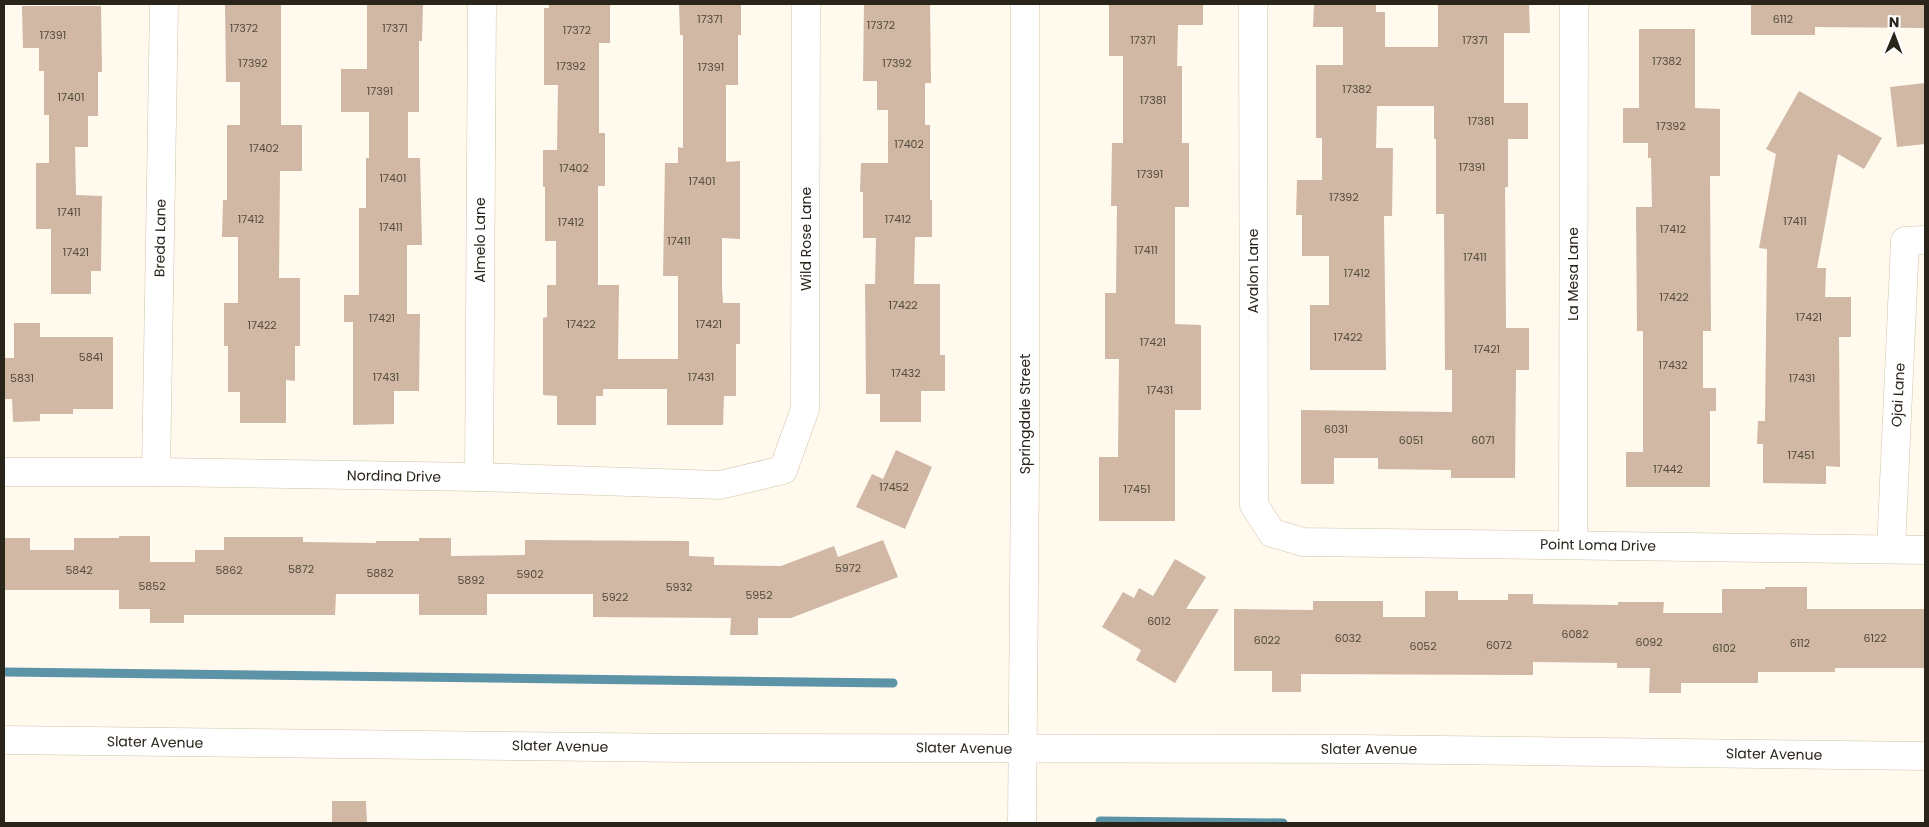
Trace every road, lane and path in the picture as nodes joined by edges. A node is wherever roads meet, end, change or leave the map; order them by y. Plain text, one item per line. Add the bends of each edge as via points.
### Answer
1 (164, 4) edge
2 (482, 4) edge
3 (806, 4) edge
4 (1024, 4) edge
5 (1253, 4) edge
6 (1574, 4) edge
7 (1915, 240) edge
8 (783, 470) joint
9 (4, 472) edge
10 (156, 472) junction
11 (479, 477) junction
12 (1272, 533) joint
13 (1572, 544) junction
14 (1891, 549) junction
15 (1925, 550) edge
16 (4, 740) edge
17 (1022, 748) junction
18 (1925, 756) edge
19 (1022, 823) edge

1 - 10 street, Breda Lane
2 - 11 street, Almelo Lane
3 - 8 street, Wild Rose Lane via 806,409
4 - 17 street, Springdale Street
5 - 12 street, Avalon Lane via 1254,505
6 - 13 street, La Mesa Lane
7 - 14 street, Ojai Lane
8 - 11 street, Nordina Drive via 720,485
9 - 10 street, Nordina Drive
10 - 11 street, Nordina Drive
12 - 13 street, Point Loma Drive via 1303,542
13 - 14 street, Point Loma Drive
14 - 15 street, Point Loma Drive
16 - 17 street, Slater Avenue via 666,748
17 - 18 street, Slater Avenue
17 - 19 street, Springdale Street

